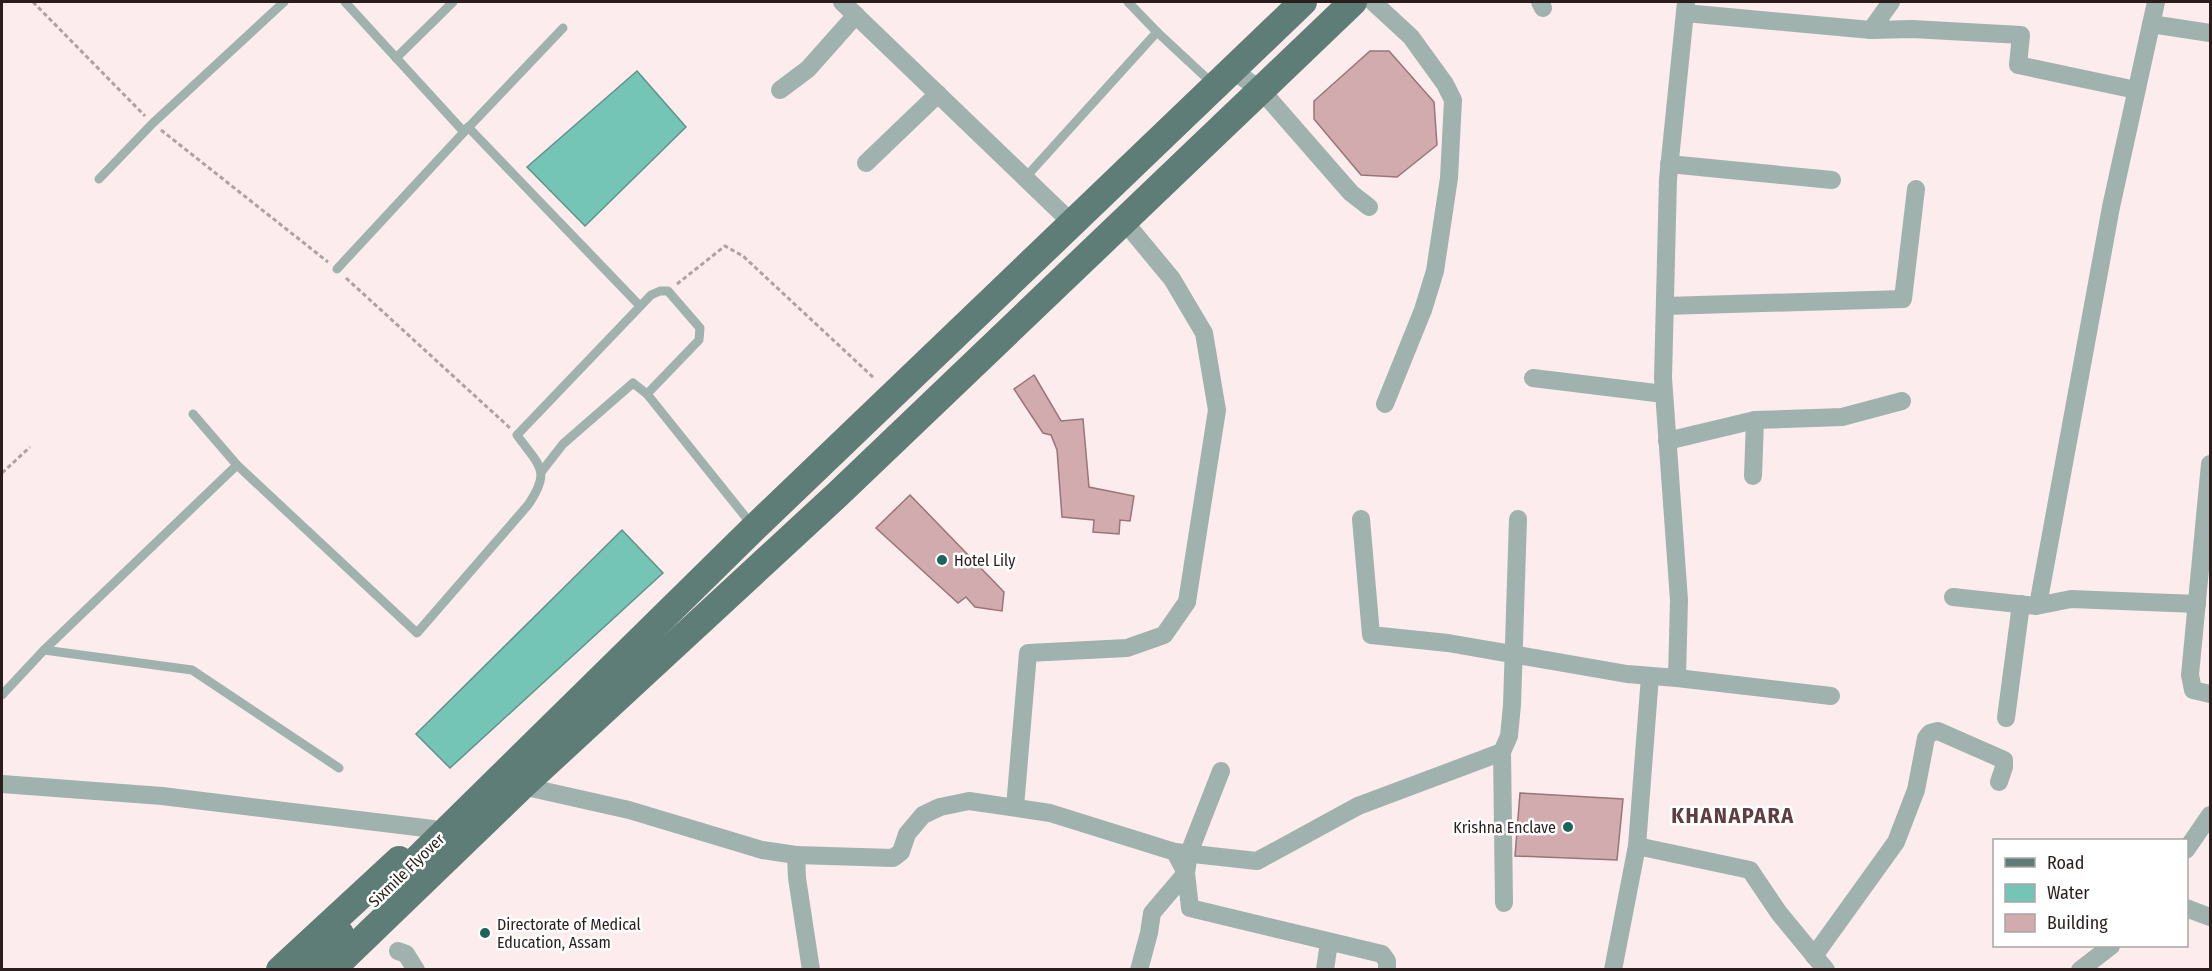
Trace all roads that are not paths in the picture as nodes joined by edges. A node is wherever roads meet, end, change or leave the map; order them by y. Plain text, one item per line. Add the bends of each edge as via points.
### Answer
1 (284, 2) edge
2 (345, 2) edge
3 (453, 2) edge
4 (842, 2) edge
5 (1128, 2) edge
6 (1303, 2) edge
7 (1353, 2) edge
8 (1373, 2) edge
9 (1891, 2) edge
10 (2156, 2) edge
11 (1685, 7) edge
12 (856, 15) junction
13 (2151, 24) junction
14 (563, 28) dead end
15 (1871, 30) junction
16 (1157, 32) junction
17 (2211, 33) edge
18 (396, 58) junction
19 (1223, 78) junction
20 (780, 90) dead end
21 (1261, 90) junction
22 (2136, 90) junction
23 (938, 94) junction
24 (466, 129) junction
25 (866, 163) dead end
26 (1669, 164) junction
27 (1025, 178) junction
28 (99, 179) dead end
29 (1832, 180) dead end
30 (1916, 189) dead end
31 (1369, 207) dead end
32 (1124, 221) junction
33 (1072, 223) junction
34 (337, 269) road end
35 (640, 306) junction
36 (1665, 306) junction
37 (1533, 378) dead end
38 (647, 394) junction
39 (1664, 394) junction
40 (1902, 401) dead end
41 (1385, 404) dead end
42 (193, 414) dead end
43 (1755, 420) junction
44 (1667, 441) junction
45 (2211, 464) edge
46 (237, 465) junction
47 (542, 471) junction
48 (1753, 476) dead end
49 (1361, 519) dead end
50 (1518, 519) dead end
51 (754, 528) junction
52 (1953, 597) dead end
53 (2197, 603) junction
54 (2030, 605) junction
55 (44, 650) junction
56 (1514, 654) junction
57 (1650, 676) junction
58 (1677, 678) junction
59 (2211, 694) edge
60 (2, 695) edge
61 (1831, 696) dead end
62 (2006, 718) dead end
63 (1502, 752) junction
64 (339, 768) dead end
65 (1221, 771) dead end
66 (515, 778) junction
67 (2000, 782) dead end
68 (2, 784) edge
69 (1015, 807) junction
70 (2211, 815) edge
71 (468, 825) junction
72 (433, 830) junction
73 (1637, 846) junction
74 (2188, 849) edge
75 (1182, 853) junction
76 (796, 855) junction
77 (1186, 873) junction
78 (1504, 903) dead end
79 (2188, 908) edge
80 (2211, 917) edge
81 (1329, 942) junction
82 (2108, 947) edge
83 (398, 951) dead end
84 (1820, 963) edge
85 (280, 969) edge
86 (304, 969) edge
87 (331, 969) edge
88 (351, 969) edge
89 (416, 969) edge
90 (811, 969) edge
91 (1139, 969) edge
92 (1325, 969) edge
93 (1388, 969) edge
94 (1613, 969) edge
95 (2080, 969) edge

1 - 28 lane via 153,123
2 - 18 lane
3 - 18 lane
4 - 12 street
5 - 16 lane
6 - 19 main road
7 - 21 main road
8 - 41 street via 1411,37 1453,100 1449,178 1435,271
9 - 15 street
10 - 13 street
11 - 15 street
11 - 26 street
12 - 20 street via 808,69
12 - 23 street
13 - 17 street
13 - 22 street
14 - 24 lane
15 - 22 street via 2021,35 2018,65
16 - 19 lane
16 - 27 lane
18 - 24 lane
19 - 21 street
19 - 33 main road
21 - 31 street via 1351,193
21 - 32 main road
22 - 54 street
23 - 25 street
23 - 27 street
24 - 34 lane
24 - 35 lane
26 - 29 street
26 - 36 street
27 - 33 street
30 - 36 street via 1903,299
32 - 66 main road via 838,494
32 - 69 street via 1172,279 1203,333 1217,410 1187,602 1164,635 1127,648 1028,653
33 - 51 main road
35 - 38 lane via 651,295 668,291 700,328 699,340
35 - 47 lane via 518,435
36 - 39 street
37 - 39 street
38 - 47 lane via 633,383 563,444
38 - 51 lane
39 - 44 street
40 - 43 street via 1842,417
42 - 46 lane
43 - 44 street
43 - 48 street
44 - 58 street via 1679,600
45 - 53 street
46 - 47 lane via 417,633 528,505 540,487
46 - 55 lane
49 - 56 street via 1371,635 1448,642
50 - 56 street
51 - 66 main road
52 - 54 street
53 - 54 street via 2071,599
53 - 59 street via 2190,675 2193,690
54 - 62 street
55 - 60 lane
55 - 64 lane via 192,670
56 - 57 street
56 - 63 street via 1509,736
57 - 58 street
57 - 73 street
58 - 61 street
63 - 75 street via 1358,806 1257,861
63 - 78 street
65 - 75 street
66 - 71 main road, Sixmile Flyover
66 - 72 main road via 491,770
66 - 76 street via 762,850
66 - 88 main road via 519,806
67 - 84 street via 2004,760 1938,731 1930,733 1916,790 1896,842
68 - 72 street via 162,796
69 - 75 street via 1050,813
69 - 76 street via 969,801 940,807 922,815 907,834 901,852 893,858
70 - 74 street
71 - 86 main road, Sixmile Flyover
71 - 87 main road, Sixmile Flyover
72 - 85 main road
73 - 84 street via 1750,870
73 - 94 street
75 - 77 street
76 - 90 street
77 - 81 street via 1191,908
77 - 91 street via 1152,913
79 - 80 street
81 - 92 street
81 - 93 street via 1382,954
82 - 95 street
83 - 89 street via 406,954

